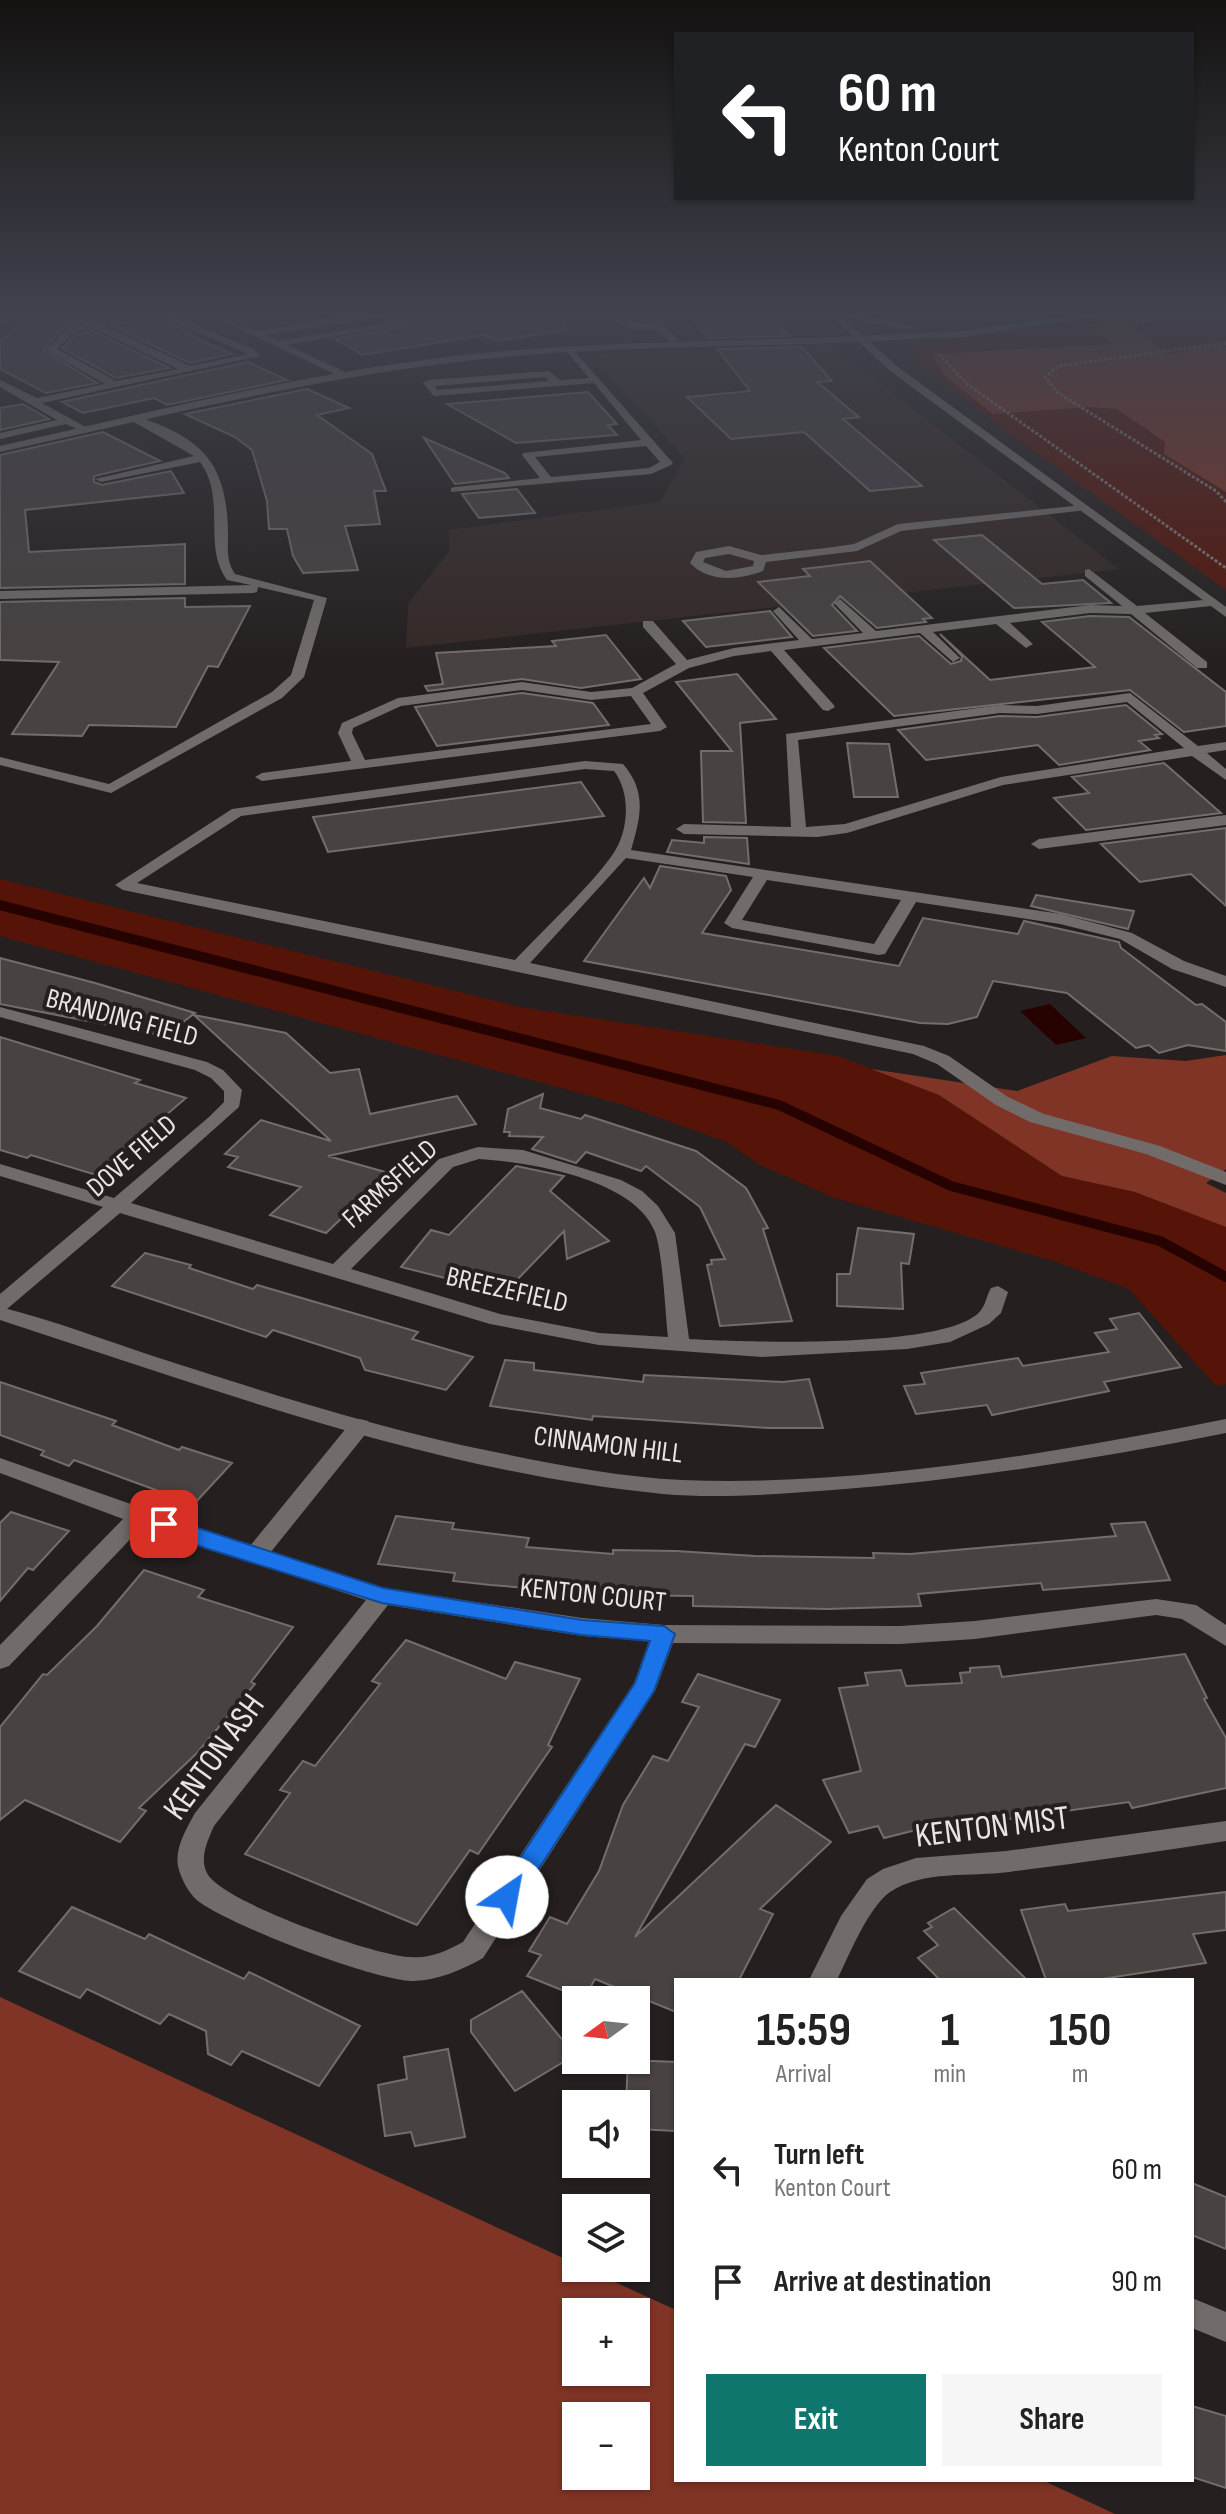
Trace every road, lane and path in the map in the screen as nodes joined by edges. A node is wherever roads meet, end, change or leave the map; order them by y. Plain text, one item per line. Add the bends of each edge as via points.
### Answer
1 (21, 431) edge
2 (80, 431) edge
3 (162, 431) edge
4 (641, 431) edge
5 (988, 431) edge
6 (1034, 431) edge
7 (1120, 431) edge
8 (0, 436) edge
9 (650, 442) junction
10 (0, 449) edge
11 (203, 458) junction
12 (664, 459) junction
13 (539, 470) junction
14 (101, 479) dead end
15 (548, 481) junction
16 (455, 490) dead end
17 (1226, 502) edge
18 (1083, 508) junction
19 (761, 559) dead end
20 (1226, 568) edge
21 (1089, 573) dead end
22 (273, 588) junction
23 (1197, 591) junction
24 (0, 595) edge
25 (1122, 600) junction
26 (1211, 602) junction
27 (840, 603) dead end
28 (1090, 609) junction
29 (1134, 610) junction
30 (779, 611) dead end
31 (1226, 613) edge
32 (999, 620) junction
33 (648, 624) dead end
34 (923, 629) junction
35 (873, 635) junction
36 (809, 643) junction
37 (1026, 644) dead end
38 (774, 647) junction
39 (953, 658) dead end
40 (684, 665) junction
41 (1202, 665) dead end
42 (635, 692) junction
43 (828, 707) dead end
44 (1226, 746) edge
45 (1195, 751) junction
46 (0, 761) edge
47 (360, 765) junction
48 (1226, 776) edge
49 (262, 777) dead end
50 (1226, 820) edge
51 (684, 829) dead end
52 (799, 832) junction
53 (1039, 844) dead end
54 (622, 853) junction
55 (763, 874) junction
56 (911, 897) junction
57 (519, 966) junction
58 (1226, 982) edge
59 (0, 1012) edge
60 (227, 1082) joint
61 (0, 1170) edge
62 (1226, 1179) edge
63 (117, 1206) junction
64 (336, 1273) junction
65 (998, 1292) dead end
66 (0, 1305) edge
67 (0, 1313) edge
68 (680, 1346) junction
69 (360, 1426) junction
70 (1226, 1426) edge
71 (0, 1465) edge
72 (140, 1515) junction
73 (255, 1556) junction
74 (382, 1596) junction
75 (664, 1634) junction
76 (1226, 1637) edge
77 (0, 1660) edge
78 (1226, 1831) edge
79 (824, 1978) edge
80 (1194, 2314) edge
81 (1226, 2327) edge

1 - 8 street
2 - 10 street
3 - 11 street via 191,445
4 - 9 street
5 - 18 street
6 - 20 path
7 - 17 path
9 - 12 street
9 - 13 street via 527,455
11 - 14 street
11 - 22 street via 222,492 222,565 231,577
12 - 13 street
12 - 15 street via 667,463 651,471
13 - 15 street
15 - 16 street
18 - 19 street via 898,528 857,547
18 - 23 street
21 - 25 street
22 - 24 street
22 - 46 street via 321,598 297,677 277,695 111,789
23 - 25 street
23 - 26 street
25 - 28 street
25 - 29 street
26 - 29 street
26 - 31 street
27 - 35 street
28 - 29 street
28 - 32 street
29 - 41 street
30 - 36 street
32 - 34 street
32 - 37 street
33 - 40 street
34 - 35 street
34 - 39 street
35 - 36 street
36 - 38 street
38 - 40 street
38 - 43 street
40 - 42 street
42 - 47 street via 591,696 522,686 398,702 347,726 345,733
42 - 47 street via 660,727
44 - 45 street
45 - 48 street
45 - 52 street via 1001,781 847,828
45 - 52 street via 1130,697 791,737
47 - 49 street
50 - 53 street
51 - 52 street
54 - 55 street
54 - 57 street
54 - 57 street via 635,812 632,781 618,767 585,765 237,812 123,885
55 - 56 street
55 - 56 street via 732,923 879,950
56 - 58 street via 1061,919 1126,936 1178,965
57 - 62 street via 918,1050 1037,1118 1153,1150
59 - 60 street, BRANDING FIELD via 201,1066
60 - 63 street, DOVE FIELD via 233,1103
61 - 63 street, BREEZEFIELD
63 - 64 street, BREEZEFIELD
63 - 66 street, DOVE FIELD
64 - 68 street, BREEZEFIELD via 497,1320 599,1339
64 - 68 street, FARMSFIELD via 446,1163 489,1152 523,1156 614,1184 651,1210 665,1233
65 - 68 street, BREEZEFIELD via 991,1313 943,1337 851,1348
67 - 69 street, CINNAMON HILL
69 - 70 street, CINNAMON HILL via 464,1455 666,1486 777,1486 970,1471
69 - 73 street
71 - 72 street, KENTON COURT
72 - 73 street, KENTON COURT
72 - 77 street
73 - 74 street, KENTON COURT
74 - 75 street, KENTON COURT via 582,1627
74 - 75 street, KENTON ASH via 204,1820 190,1848 193,1873 205,1892 291,1931 375,1963 406,1969 450,1963 473,1950 646,1685
75 - 76 street, KENTON COURT via 900,1635 1156,1607 1188,1611
78 - 79 street, KENTON MIST via 916,1869 893,1877 877,1887 851,1924
80 - 81 street

